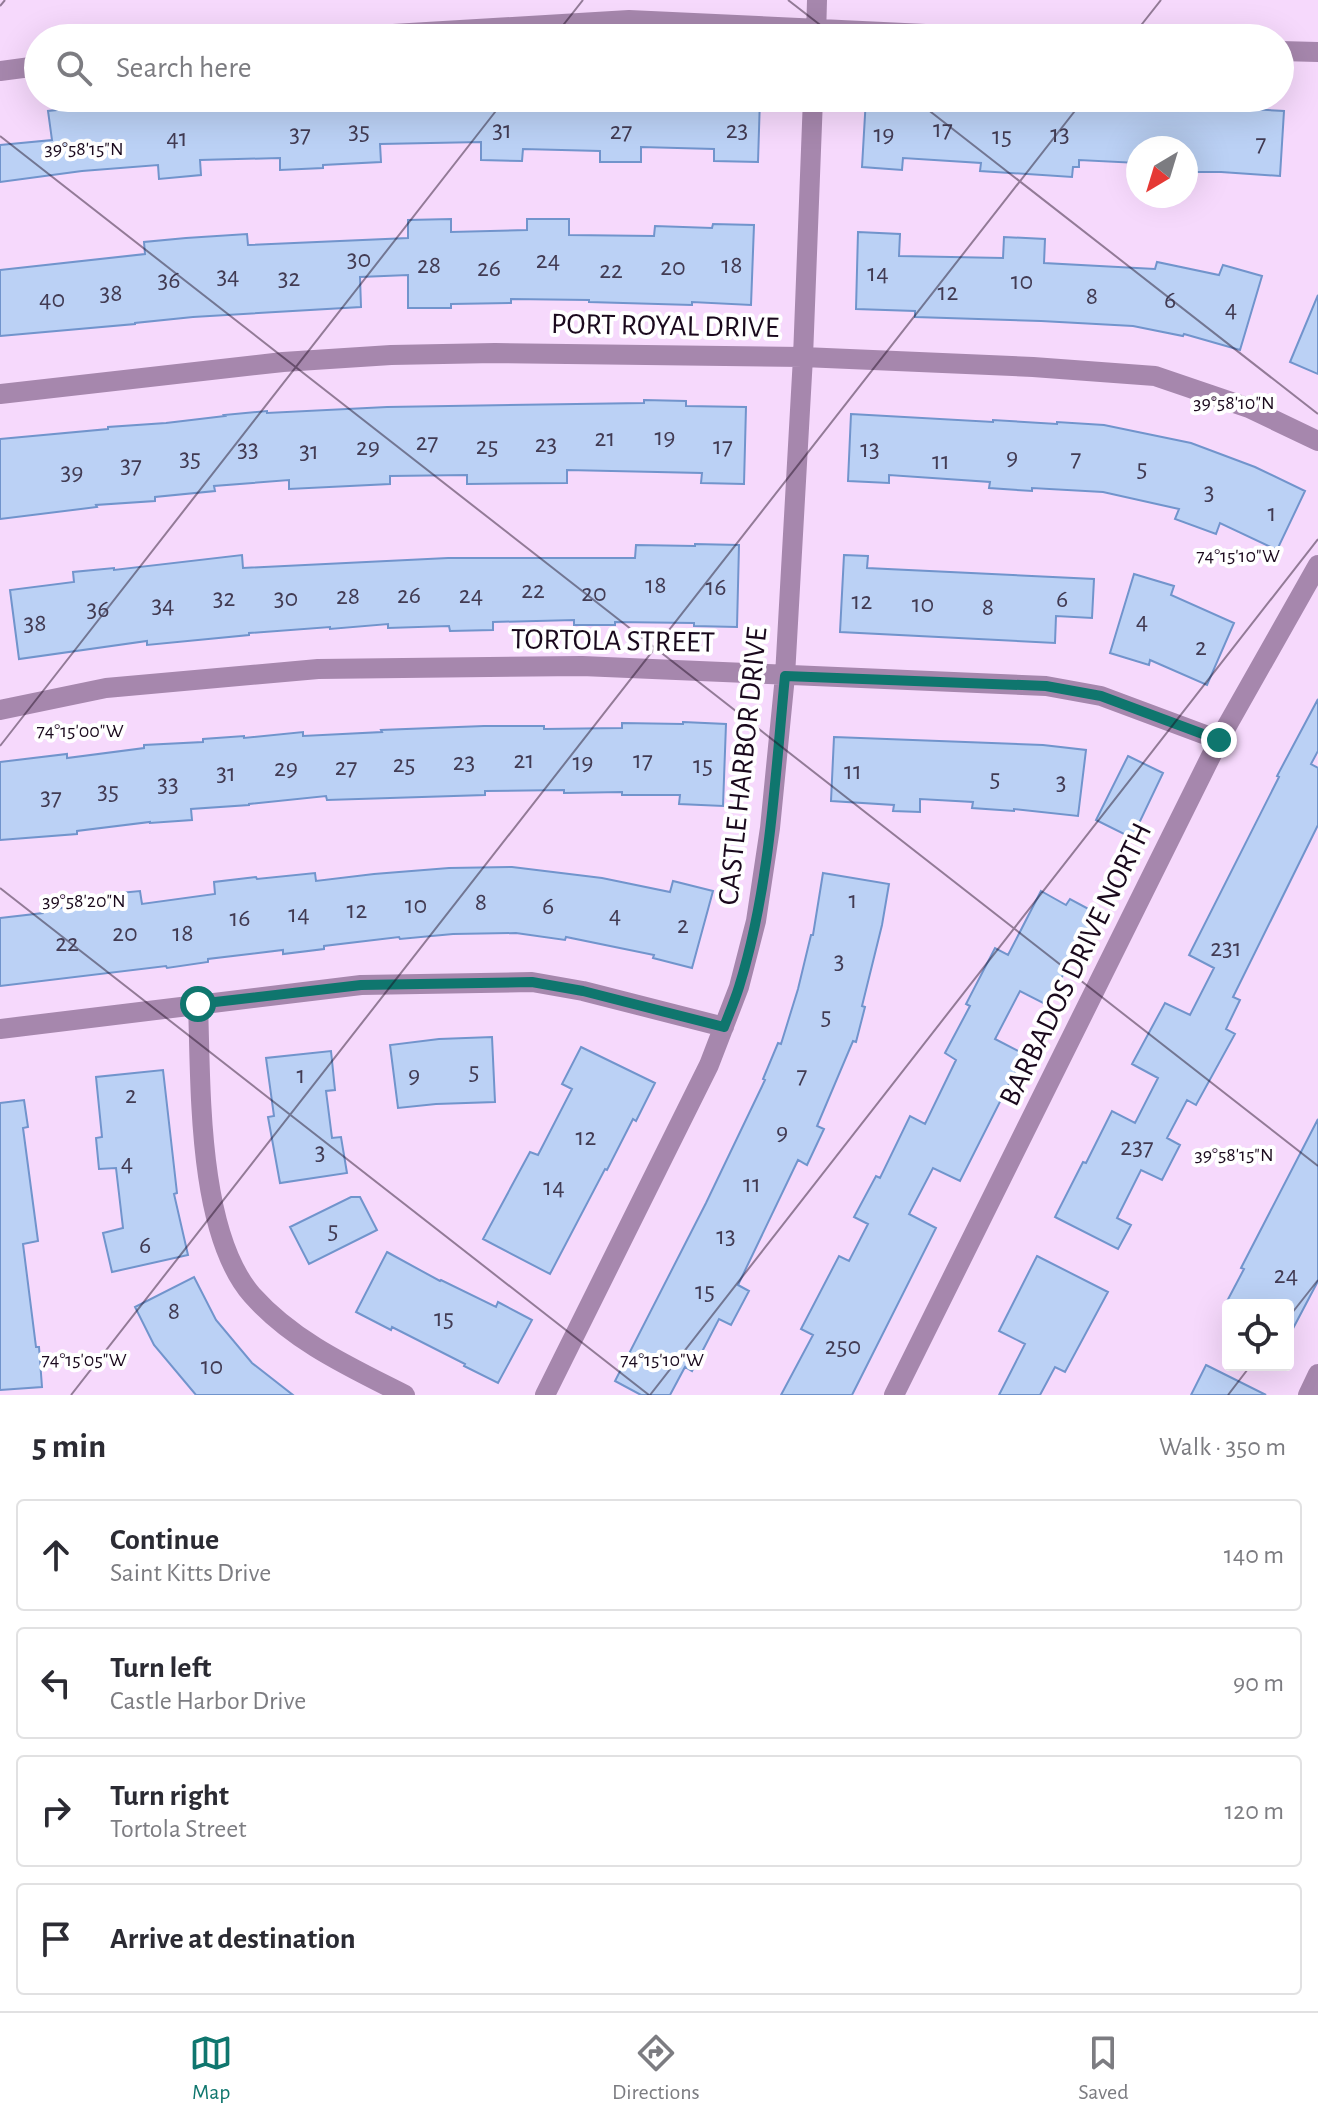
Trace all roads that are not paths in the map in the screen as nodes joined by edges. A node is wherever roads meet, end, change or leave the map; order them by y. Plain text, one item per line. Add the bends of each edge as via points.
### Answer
1 (817, 0) edge
2 (562, 24) edge
3 (687, 24) edge
4 (816, 24) edge
5 (1294, 51) edge
6 (1318, 52) edge
7 (24, 68) edge
8 (0, 71) edge
9 (812, 112) edge
10 (803, 357) junction
11 (0, 394) edge
12 (1318, 441) edge
13 (1318, 565) edge
14 (785, 676) junction
15 (0, 710) edge
16 (1219, 740) junction
17 (198, 1004) junction
18 (724, 1027) junction
19 (0, 1029) edge
20 (1318, 1374) edge
21 (405, 1395) edge
22 (545, 1395) edge
23 (894, 1395) edge
24 (1308, 1395) edge

1 - 4 street
2 - 3 street
5 - 6 street
7 - 8 street
9 - 10 street, CASTLE HARBOR DRIVE
10 - 11 street, PORT ROYAL DRIVE via 391,355
10 - 12 street, PORT ROYAL DRIVE via 1155,376 1249,408
10 - 14 street, CASTLE HARBOR DRIVE
13 - 16 street, BARBADOS DRIVE NORTH
14 - 15 street, TORTOLA STREET via 582,666 318,669 106,688
14 - 16 street, TORTOLA STREET via 1046,686 1101,696
14 - 18 street, CASTLE HARBOR DRIVE via 756,921
16 - 23 street, BARBADOS DRIVE NORTH
17 - 18 street via 361,985 532,982
17 - 19 street
17 - 21 street via 203,1145 231,1261 251,1294 287,1328
18 - 22 street, CASTLE HARBOR DRIVE
20 - 24 street

